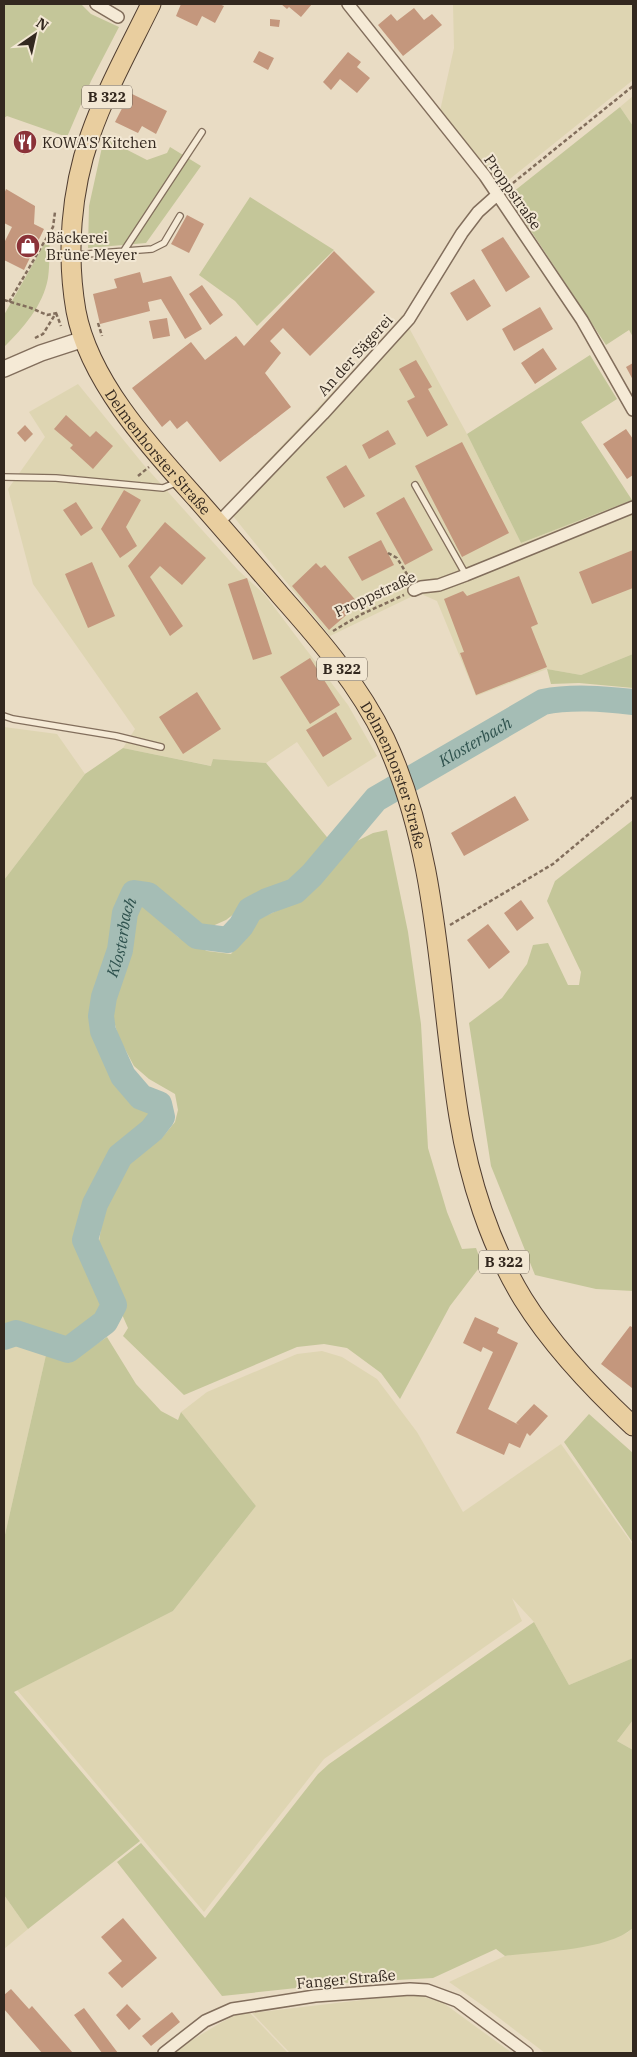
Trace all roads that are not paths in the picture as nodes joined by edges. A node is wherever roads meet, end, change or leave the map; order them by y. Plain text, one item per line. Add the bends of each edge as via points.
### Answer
1 (96, 4) edge
2 (151, 4) edge
3 (348, 4) edge
4 (118, 17) dead end
5 (202, 132) dead end
6 (497, 195) junction
7 (180, 216) dead end
8 (123, 252) junction
9 (72, 255) junction
10 (84, 339) junction
11 (4, 369) edge
12 (633, 410) edge
13 (4, 477) edge
14 (181, 481) junction
15 (415, 485) dead end
16 (633, 507) edge
17 (218, 523) junction
18 (466, 575) junction
19 (415, 590) road end
20 (4, 716) edge
21 (161, 747) dead end
22 (633, 1426) edge
23 (164, 2053) edge
24 (527, 2053) edge

1 - 4 street
2 - 9 main road, Delmenhorster Straße / B 322 via 92,131 83,159 72,225
3 - 6 street, Proppstraße
5 - 8 lane
6 - 12 street, Proppstraße via 582,320
6 - 17 street, An der Sägerei via 462,233 409,319
7 - 8 lane via 164,243 152,249
8 - 9 lane
9 - 10 main road, Delmenhorster Straße / B 322 via 76,310
10 - 11 street via 41,352
10 - 14 main road, Delmenhorster Straße / B 322 via 116,398
13 - 14 lane via 56,478 163,488
14 - 17 main road, Delmenhorster Straße / B 322
15 - 18 lane
16 - 18 street, Proppstraße
17 - 22 main road, Delmenhorster Straße / B 322 via 320,640 347,676 372,715 399,771 426,874 446,931 459,1118 472,1175 489,1225 511,1278 534,1315 592,1388
18 - 19 street, Proppstraße
20 - 21 lane
23 - 24 street, Fanger Straße via 205,2021 232,2009 315,1996 410,1989 427,1990 457,2001

